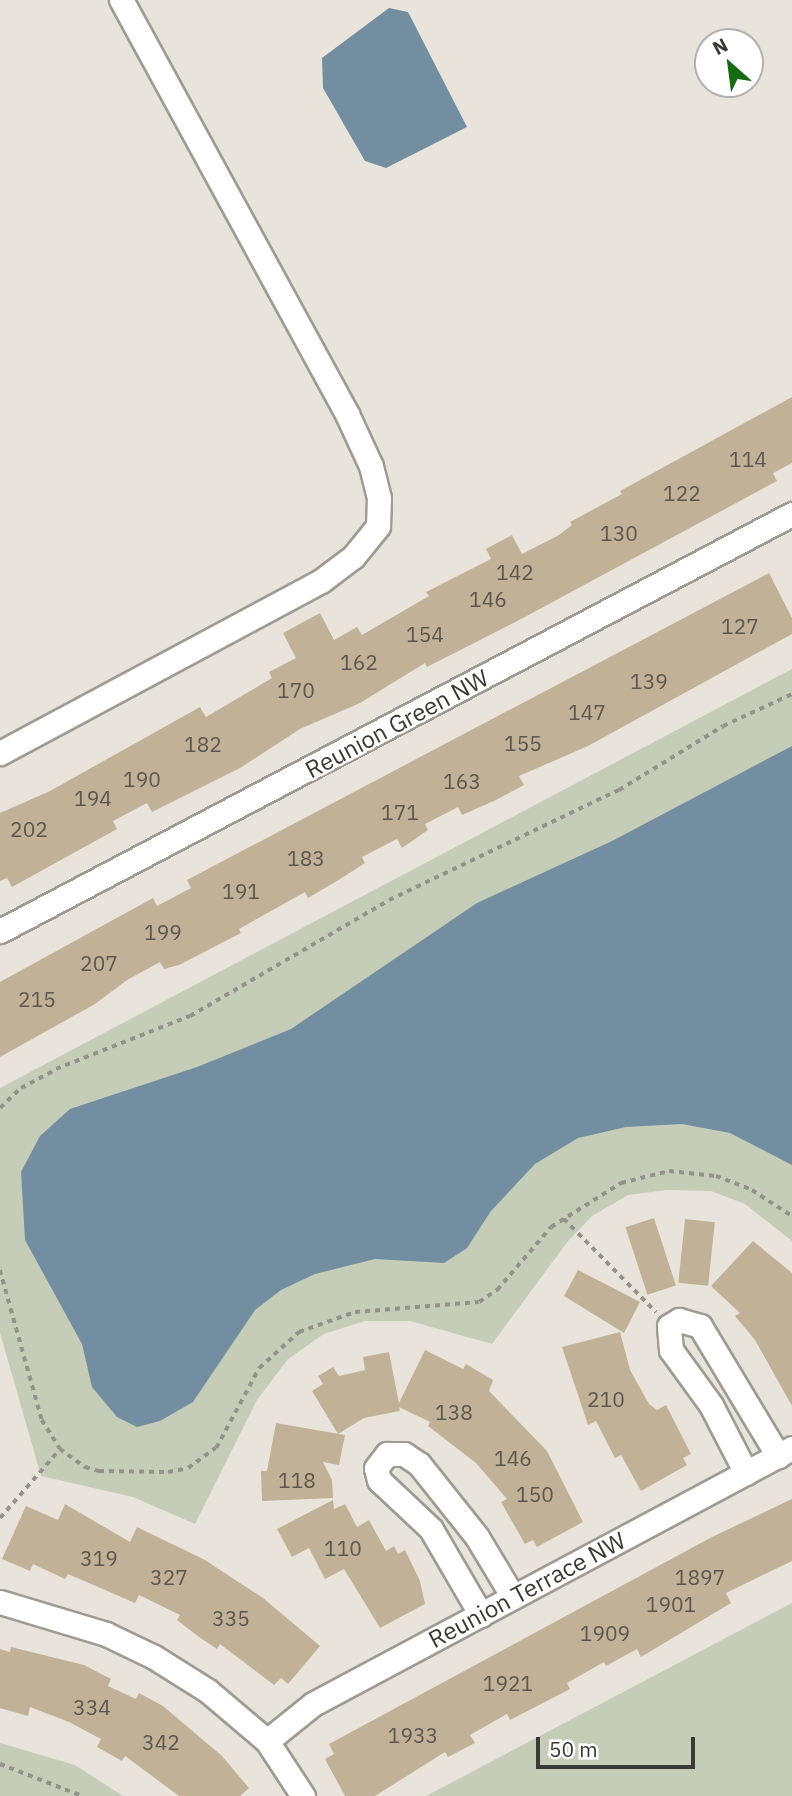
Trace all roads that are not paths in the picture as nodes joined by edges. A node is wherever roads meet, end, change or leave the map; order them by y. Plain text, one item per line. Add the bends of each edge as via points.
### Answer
1 (121, 0) edge
2 (792, 514) edge
3 (0, 753) edge
4 (0, 931) edge
5 (785, 1452) edge
6 (746, 1473) junction
7 (513, 1597) junction
8 (0, 1602) edge
9 (481, 1615) junction
10 (267, 1741) junction
11 (303, 1796) edge

1 - 3 street via 347,414 371,466 379,498 378,526 353,557 321,581
2 - 4 street, Reunion Green NW
5 - 6 street, Reunion Terrace NW
5 - 6 street via 700,1326 679,1320 669,1326 671,1350 710,1405
6 - 7 street, Reunion Terrace NW
7 - 9 street, Reunion Terrace NW
7 - 9 street via 477,1537 419,1464 404,1454 387,1454 376,1468 379,1480 431,1529
8 - 10 street via 106,1634 154,1657 208,1691
9 - 10 street, Reunion Terrace NW via 313,1704
10 - 11 street

